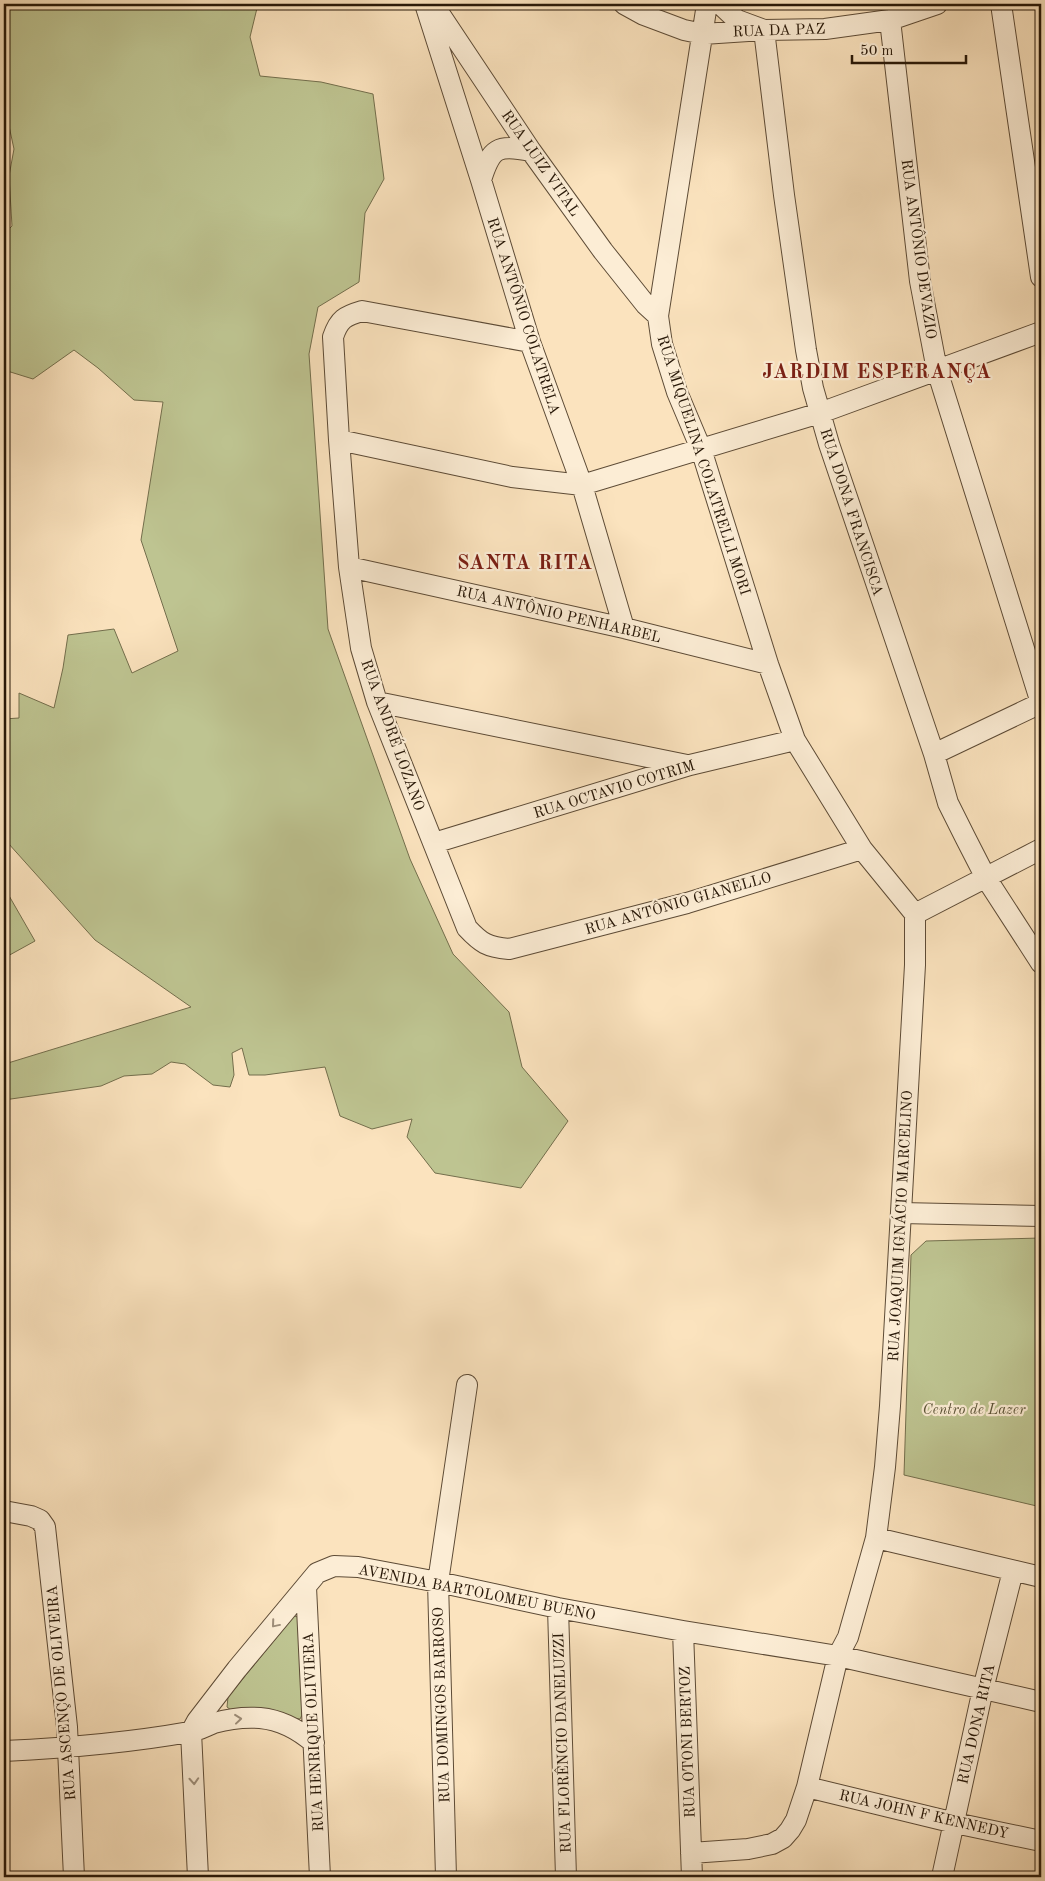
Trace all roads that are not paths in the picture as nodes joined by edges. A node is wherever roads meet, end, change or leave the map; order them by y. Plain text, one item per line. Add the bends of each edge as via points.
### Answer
1 (425, 4) edge
2 (433, 4) edge
3 (624, 4) edge
4 (707, 4) edge
5 (720, 4) edge
6 (937, 4) edge
7 (1001, 4) edge
8 (890, 20) junction
9 (764, 30) junction
10 (703, 34) junction
11 (531, 151) junction
12 (481, 180) junction
13 (1041, 277) edge
14 (658, 316) junction
15 (1041, 332) edge
16 (530, 342) junction
17 (937, 370) junction
18 (820, 413) junction
19 (339, 440) junction
20 (701, 449) junction
21 (582, 485) junction
22 (349, 567) junction
23 (624, 628) junction
24 (768, 664) junction
25 (377, 702) junction
26 (1041, 703) edge
27 (795, 740) junction
28 (934, 754) junction
29 (690, 765) junction
30 (434, 843) junction
31 (862, 849) junction
32 (1041, 849) edge
33 (986, 878) junction
34 (916, 914) junction
35 (491, 948) joint
36 (1041, 963) edge
37 (901, 1213) junction
38 (1041, 1216) edge
39 (467, 1385) dead end
40 (4, 1511) edge
41 (876, 1538) junction
42 (1013, 1571) junction
43 (1041, 1577) edge
44 (438, 1582) junction
45 (306, 1587) junction
46 (558, 1608) junction
47 (683, 1631) junction
48 (838, 1656) junction
49 (983, 1689) junction
50 (1041, 1702) edge
51 (192, 1732) junction
52 (314, 1743) junction
53 (68, 1748) junction
54 (4, 1751) edge
55 (807, 1787) junction
56 (954, 1823) junction
57 (1041, 1841) edge
58 (691, 1853) junction
59 (74, 1877) edge
60 (198, 1877) edge
61 (320, 1877) edge
62 (446, 1877) edge
63 (566, 1877) edge
64 (692, 1877) edge
65 (942, 1877) edge

1 - 12 street, RUA ANTÔNIO COLATRELA
2 - 11 street, RUA LUIZ VITAL
3 - 10 street, RUA DA PAZ via 644,15
4 - 10 street, RUA MIQUELINA COLATRELLI MORI
5 - 9 street via 737,20
6 - 8 street, RUA DA PAZ
7 - 13 street
8 - 9 street, RUA DA PAZ via 825,29
8 - 17 street, RUA ANTÔNIO DEVAZIO via 920,281
9 - 10 street, RUA DA PAZ
9 - 18 street, RUA DONA FRANCISCA via 806,350
10 - 14 street, RUA MIQUELINA COLATRELLI MORI
11 - 12 street via 511,147 496,151 487,161
11 - 14 street, RUA LUIZ VITAL via 603,251
12 - 16 street, RUA ANTÔNIO COLATRELA
14 - 20 street, RUA MIQUELINA COLATRELLI MORI via 662,344 677,392
15 - 17 street
16 - 19 street, RUA ANDRÉ LOZANO via 362,311 348,315 337,325 333,337
16 - 21 street, RUA ANTÔNIO COLATRELA
17 - 18 street
17 - 26 street, RUA ANTÔNIO DEVAZIO
18 - 20 street
18 - 28 street, RUA DONA FRANCISCA
19 - 21 street via 512,477
19 - 22 street, RUA ANDRÉ LOZANO
20 - 21 street
20 - 24 street, RUA MIQUELINA COLATRELLI MORI
21 - 23 street, RUA ANTÔNIO COLATRELA
22 - 23 street, RUA ANTÔNIO PENHARBEL
22 - 25 street, RUA ANDRÉ LOZANO via 361,648
23 - 24 street, RUA ANTÔNIO PENHARBEL
24 - 27 street, RUA MIQUELINA COLATRELLI MORI
25 - 29 street
25 - 30 street, RUA ANDRÉ LOZANO
26 - 28 street
27 - 29 street, RUA OCTAVIO COTRIM
27 - 31 street, RUA MIQUELINA COLATRELLI MORI
28 - 33 street, RUA DONA FRANCISCA via 948,804
29 - 30 street, RUA OCTAVIO COTRIM
30 - 35 street, RUA ANDRÉ LOZANO via 467,928
31 - 34 street, RUA MIQUELINA COLATRELLI MORI
31 - 35 street, RUA ANTÔNIO GIANELLO via 687,902 509,948
32 - 33 street
33 - 34 street
33 - 36 street, RUA DONA FRANCISCA
34 - 37 street, RUA JOAQUIM IGNÁCIO MARCELINO
37 - 38 street
37 - 41 street, RUA JOAQUIM IGNÁCIO MARCELINO via 885,1468
39 - 44 street, RUA DOMINGOS BARROSO
40 - 53 street, RUA ASCENÇO DE OLIVEIRA via 31,1516 40,1520 45,1528
41 - 42 street
41 - 48 street, RUA JOAQUIM IGNÁCIO MARCELINO via 848,1636
42 - 43 street
42 - 49 street, RUA DONA RITA
44 - 45 street, AVENIDA BARTOLOMEU BUENO via 358,1567 334,1566 317,1573
44 - 46 street, AVENIDA BARTOLOMEU BUENO
44 - 62 street, RUA DOMINGOS BARROSO
45 -> 51 street, AVENIDA BARTOLOMEU BUENO via 237,1669
45 - 52 street, RUA HENRIQUE OLIVIERA
46 - 47 street, AVENIDA BARTOLOMEU BUENO
46 - 63 street, RUA FLORÊNCIO DANELUZZI
47 - 48 street, AVENIDA BARTOLOMEU BUENO
47 - 58 street, RUA OTONI BERTOZ
48 - 49 street, AVENIDA BARTOLOMEU BUENO
48 - 55 street, RUA JOAQUIM IGNÁCIO MARCELINO
49 - 50 street, AVENIDA BARTOLOMEU BUENO
49 - 56 street, RUA DONA RITA
51 -> 52 street via 217,1722 260,1718 299,1730
51 - 53 street
51 -> 60 street
52 - 61 street, RUA HENRIQUE OLIVIERA
53 - 54 street
53 - 59 street, RUA ASCENÇO DE OLIVEIRA
55 - 56 street, RUA JOHN F KENNEDY
55 - 58 street, RUA JOAQUIM IGNÁCIO MARCELINO via 796,1820 783,1838 748,1849
56 - 57 street, RUA JOHN F KENNEDY
56 - 65 street, RUA DONA RITA
58 - 64 street, RUA OTONI BERTOZ

